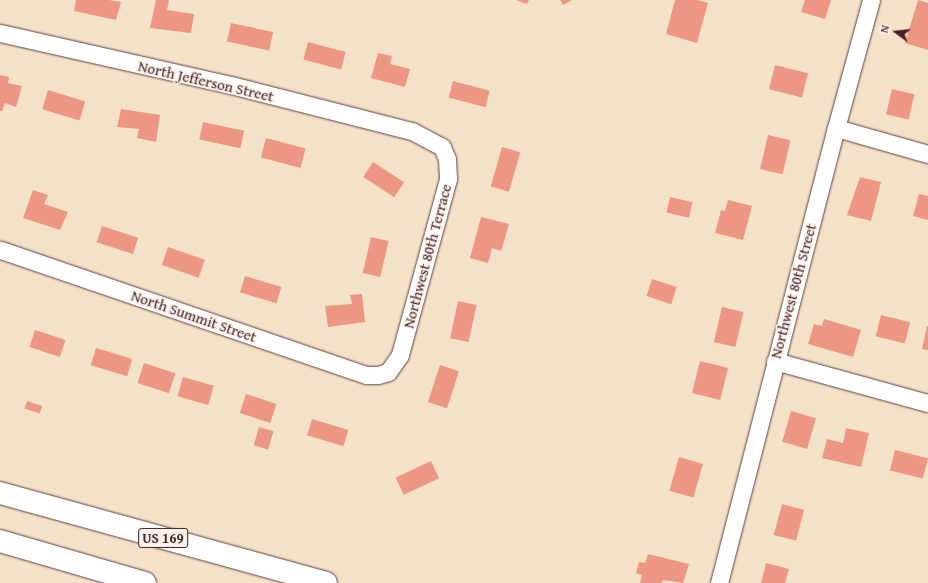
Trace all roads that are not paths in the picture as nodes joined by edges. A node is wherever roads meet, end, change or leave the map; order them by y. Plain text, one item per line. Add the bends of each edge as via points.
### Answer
1 (871, 0) edge
2 (0, 33) edge
3 (836, 128) junction
4 (412, 131) joint
5 (928, 154) edge
6 (0, 250) edge
7 (775, 361) junction
8 (388, 372) joint
9 (928, 403) edge
10 (0, 493) edge
11 (0, 541) edge
12 (145, 583) edge
13 (326, 583) edge
14 (719, 583) edge

1 - 3 street, Northwest 80th Street
2 - 4 street, North Jefferson Street via 231,85
3 - 5 street
3 - 7 street, Northwest 80th Street
4 - 8 street, Northwest 80th Terrace via 442,147 447,159 448,178 400,355
6 - 8 street, North Summit Street via 366,375
7 - 9 street
7 - 14 street, Northwest 80th Street
10 - 13 highway, US 169
11 - 12 highway

